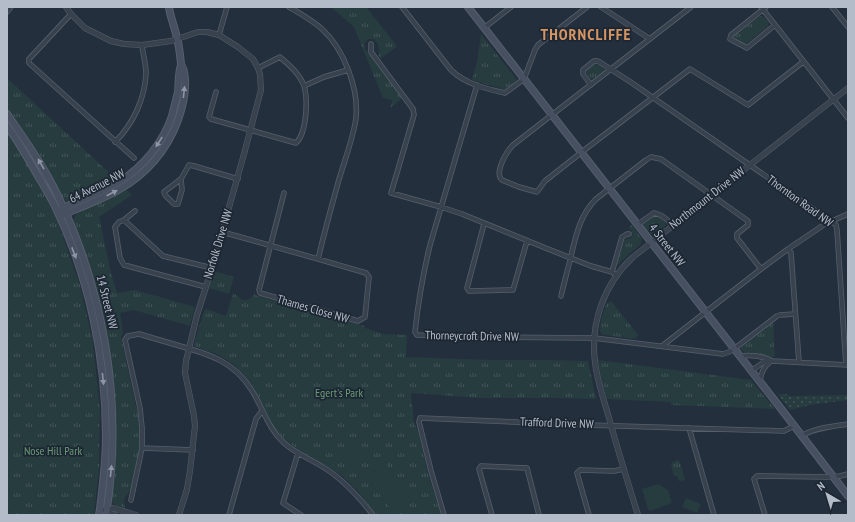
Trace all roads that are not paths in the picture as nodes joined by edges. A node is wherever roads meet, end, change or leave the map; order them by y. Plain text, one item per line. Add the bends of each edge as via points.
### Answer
1 (11, 7) edge
2 (66, 7) edge
3 (169, 7) edge
4 (227, 7) edge
5 (289, 7) edge
6 (402, 7) edge
7 (468, 7) edge
8 (511, 7) edge
9 (586, 7) edge
10 (601, 7) edge
11 (832, 7) edge
12 (688, 8) edge
13 (764, 8) edge
14 (7, 12) edge
15 (71, 14) junction
16 (775, 25) junction
17 (848, 27) edge
18 (484, 28) junction
19 (219, 35) junction
20 (650, 39) junction
21 (177, 40) junction
22 (371, 44) dead end
23 (142, 46) junction
24 (804, 62) junction
25 (181, 65) junction
26 (258, 68) junction
27 (348, 70) junction
28 (610, 70) junction
29 (524, 79) junction
30 (477, 85) junction
31 (591, 85) junction
32 (304, 86) junction
33 (848, 88) edge
34 (216, 92) dead end
35 (652, 98) junction
36 (833, 100) junction
37 (7, 114) edge
38 (552, 115) junction
39 (848, 118) edge
40 (7, 126) edge
41 (250, 130) junction
42 (116, 142) junction
43 (581, 152) junction
44 (134, 158) dead end
45 (750, 165) junction
46 (181, 179) junction
47 (238, 179) junction
48 (610, 189) junction
49 (284, 193) dead end
50 (711, 195) junction
51 (59, 198) junction
52 (82, 200) junction
53 (441, 207) junction
54 (76, 210) junction
55 (65, 211) junction
56 (135, 211) dead end
57 (58, 214) junction
58 (848, 214) edge
59 (124, 220) junction
60 (831, 221) junction
61 (484, 224) junction
62 (637, 224) junction
63 (672, 225) junction
64 (222, 232) junction
65 (629, 234) dead end
66 (527, 241) junction
67 (651, 242) junction
68 (270, 245) junction
69 (79, 247) junction
70 (788, 249) junction
71 (571, 257) junction
72 (318, 259) junction
73 (212, 268) junction
74 (761, 269) junction
75 (614, 274) junction
76 (206, 287) junction
77 (561, 296) dead end
78 (706, 312) junction
79 (795, 314) junction
80 (594, 338) junction
81 (662, 346) junction
82 (188, 348) junction
83 (734, 349) junction
84 (740, 356) junction
85 (772, 361) junction
86 (799, 362) junction
87 (847, 365) edge
88 (751, 371) junction
89 (760, 381) junction
90 (262, 411) junction
91 (848, 424) edge
92 (610, 425) junction
93 (794, 426) junction
94 (689, 428) junction
95 (802, 436) junction
96 (142, 448) junction
97 (193, 450) junction
98 (298, 453) junction
99 (624, 469) junction
100 (848, 474) edge
101 (833, 477) junction
102 (848, 496) edge
103 (131, 500) dead end
104 (104, 512) edge
105 (115, 515) edge
106 (136, 515) edge
107 (179, 515) edge
108 (230, 515) edge
109 (301, 515) edge
110 (373, 515) edge
111 (444, 515) edge
112 (492, 515) edge
113 (540, 515) edge
114 (589, 515) edge
115 (638, 515) edge
116 (714, 515) edge
117 (765, 515) edge

1 - 14 street
2 - 15 street
3 - 21 main road, 64 Avenue NW
4 - 19 street
5 - 27 street via 323,30 344,58
6 - 30 street via 451,70 458,77
7 - 18 main road, 4 Street NW
8 - 18 street
9 - 29 street via 537,47
10 - 20 street
11 - 17 street
12 - 20 street
13 - 16 street
13 - 16 street via 731,35 730,39 747,48
15 - 23 street via 85,28 111,41
15 - 42 street via 29,63
16 - 24 street
18 - 29 main road, 4 Street NW
19 - 21 street via 198,32
19 - 26 street via 253,59
20 - 28 street
21 - 23 street
21 - 25 main road, 64 Avenue NW
22 - 53 street via 371,52 413,109 414,115 391,193
23 - 42 street via 146,73 144,91 138,109
24 - 35 street via 748,104 690,69
24 - 36 street
25 -> 52 main road, 64 Avenue NW via 171,118 154,150 129,175
54 -> 25 main road, 64 Avenue NW via 129,184 146,170 163,149 176,126 182,103 185,84
26 - 32 street via 280,57 299,76
26 - 41 street, Norfolk Drive NW via 261,90
27 - 32 street
27 - 72 street via 353,82 356,117
28 - 31 street
28 - 31 street, Thornton Road NW via 594,61 583,70
28 - 35 street, Thornton Road NW
29 - 30 street via 506,92
29 - 38 main road, 4 Street NW
30 - 53 street, Thorneycroft Drive NW
31 - 38 street
32 - 41 street via 305,122 299,141 296,143
33 - 36 street, Northmount Drive NW
34 - 41 street via 209,117
35 - 43 street
35 - 45 street, Thornton Road NW
36 - 39 street
36 - 45 street, Northmount Drive NW
51 -> 37 main road, 14 Street NW via 27,141
38 - 43 main road, 4 Street NW
38 - 43 street via 508,150 499,173 500,178 537,192 545,181
40 - 57 main road, 14 Street NW
41 - 47 street, Norfolk Drive NW
42 - 44 street
43 - 48 main road, 4 Street NW
45 - 50 street, Northmount Drive NW
45 - 60 street, Thornton Road NW
46 - 46 street via 164,192 174,204 178,204 182,190
46 - 47 street via 189,165
47 - 64 street, Norfolk Drive NW
48 - 50 street via 646,160 656,158
48 - 62 main road, 4 Street NW
48 - 71 street via 596,199 585,213 577,231
49 - 68 street
50 - 63 street, Northmount Drive NW
50 - 74 street via 748,221 748,225 737,234 737,238
51 - 52 main road via 65,203
51 - 55 main road, 14 Street NW
52 - 55 main road, 64 Avenue NW
53 - 61 street
53 - 80 street, Thorneycroft Drive NW via 424,270 415,332 417,335
54 - 55 main road, 64 Avenue NW
54 - 69 main road via 73,224
55 - 57 main road, 64 Avenue NW
55 - 69 main road, 14 Street NW
56 - 59 street
57 -> 104 main road, 14 Street NW via 86,290 101,361 106,441
58 - 60 street
59 - 73 street via 163,256
59 - 76 street via 116,227 120,258 124,265
60 - 70 street
60 - 87 street, Thornton Road NW via 837,230
61 - 66 street
61 - 66 street via 467,288 469,291 513,290
62 - 63 street via 657,213 669,220
62 - 67 main road, 4 Street NW
63 - 67 street, Northmount Drive NW
64 - 68 street, Thames Close NW
64 - 73 street, Norfolk Drive NW
65 - 75 street via 622,237
66 - 71 street
67 - 75 street, Northmount Drive NW
67 - 78 main road, 4 Street NW
68 - 72 street, Thames Close NW
68 - 72 street, Thames Close NW via 258,290 260,293 358,322 365,317 369,277 366,273
104 -> 69 main road, 14 Street NW via 113,452 113,410 102,326
70 - 74 street
70 - 79 street via 791,253
71 - 75 street
71 - 77 street
73 - 76 street, Norfolk Drive NW
74 - 78 street
75 - 80 street, Northmount Drive NW via 599,309
76 - 82 street, Norfolk Drive NW
78 - 81 street
78 - 83 main road, 4 Street NW
79 - 83 street via 777,316
79 - 86 street
80 - 81 street, Thorneycroft Drive NW
80 - 92 street, Northmount Drive NW via 595,366
81 - 83 street, Thorneycroft Drive NW via 723,354
82 - 90 street via 229,365 247,383
82 - 96 street via 139,334 128,336 125,340 140,408
82 - 97 street, Norfolk Drive NW via 185,373 194,416
83 - 84 main road, 4 Street NW
84 - 85 street
84 - 88 main road, 4 Street NW
85 - 86 street
85 - 88 street via 764,362
85 - 89 street via 762,371
86 - 87 street
88 - 89 main road, 4 Street NW
89 - 93 main road, 4 Street NW
90 - 98 street via 276,435
90 - 108 street via 256,419
91 - 95 street via 813,430
92 - 94 street, Trafford Drive NW
92 - 99 street, Northmount Drive NW
92 - 111 street, Trafford Drive NW via 420,418 431,471
93 - 94 street, Trafford Drive NW via 784,431
93 - 95 main road, 4 Street NW
94 - 116 street
95 - 101 main road, 4 Street NW
96 - 97 street
96 - 103 street
97 - 107 street, Norfolk Drive NW via 187,488
98 - 109 street via 283,503
98 - 110 street via 325,468 343,482
99 - 114 street via 580,470 577,473
99 - 115 street, Northmount Drive NW
100 - 101 street
101 - 102 main road, 4 Street NW
101 - 117 street via 757,476 754,479
104 - 105 street
104 - 106 street via 113,508
112 - 113 street via 480,466 527,468

